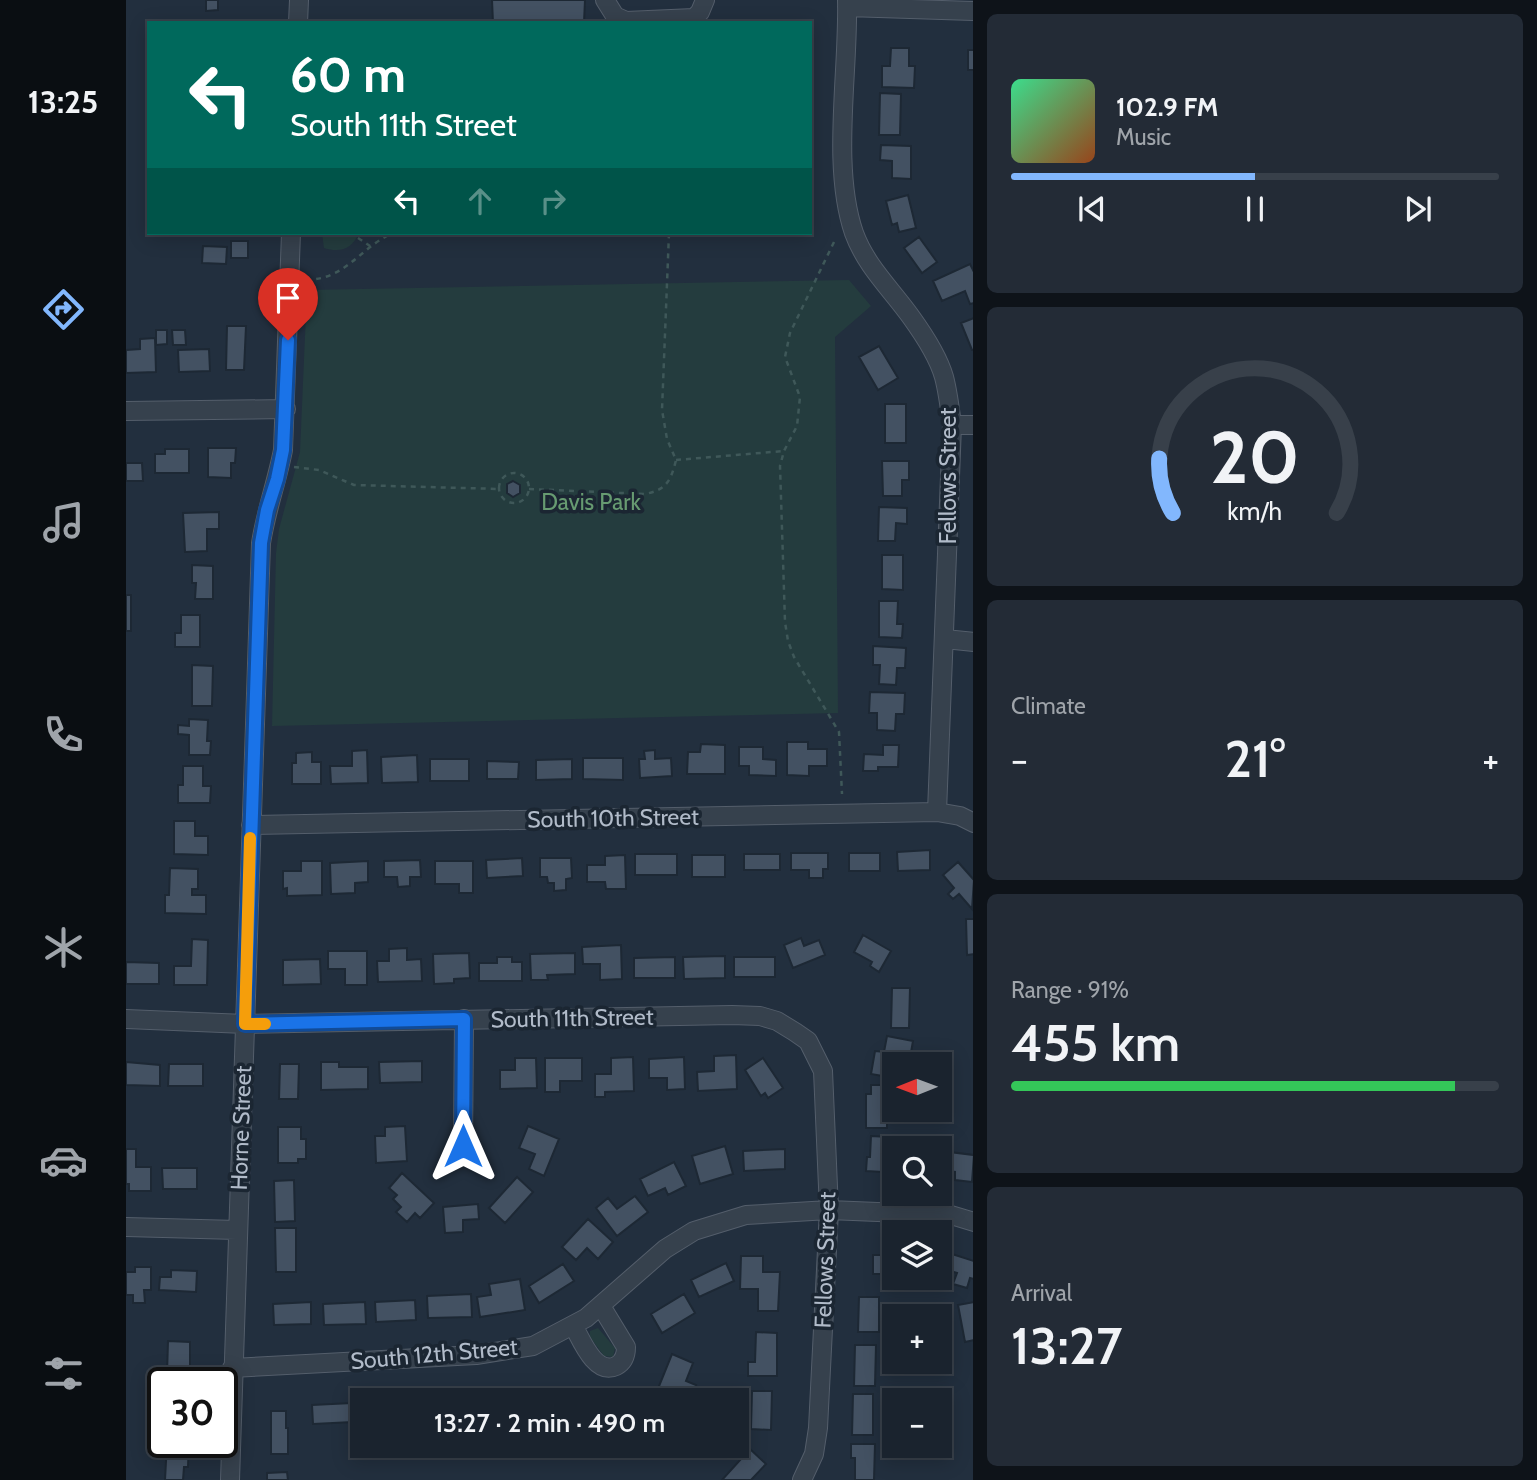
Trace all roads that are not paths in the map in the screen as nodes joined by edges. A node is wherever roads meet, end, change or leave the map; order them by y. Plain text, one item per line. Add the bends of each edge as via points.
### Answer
1 (299, 0) edge
2 (604, 0) edge
3 (847, 4) edge
4 (973, 11) edge
5 (701, 12) edge
6 (298, 21) edge
7 (292, 235) edge
8 (286, 409) junction
9 (126, 411) edge
10 (952, 425) junction
11 (973, 425) edge
12 (945, 639) junction
13 (973, 642) edge
14 (937, 812) junction
15 (973, 822) edge
16 (251, 825) junction
17 (126, 1019) edge
18 (464, 1019) junction
19 (245, 1024) junction
20 (808, 1041) joint
21 (463, 1146) dead end
22 (829, 1210) junction
23 (973, 1222) edge
24 (126, 1227) edge
25 (237, 1230) junction
26 (601, 1306) junction
27 (573, 1325) junction
28 (232, 1367) edge
29 (238, 1368) edge
30 (230, 1458) edge
31 (230, 1480) edge
32 (802, 1480) edge

1 - 6 street
2 - 5 street via 615,16 626,21 694,18
3 - 4 street
3 - 10 street, Fellows Street via 842,165 846,204 870,265 928,342 944,376
7 - 8 street, Horne Street
8 - 9 street
8 - 16 street, Horne Street via 280,466 261,543
10 - 11 street
10 - 12 street, Fellows Street
12 - 13 street
12 - 14 street, Fellows Street
14 - 15 street, South 10th Street
14 - 16 street, South 10th Street
16 - 19 street, Horne Street
17 - 19 street, South 11th Street
18 - 19 street, South 11th Street
18 - 20 street, South 11th Street via 760,1016
18 - 21 street
19 - 25 street, Horne Street
20 - 22 street, Fellows Street via 823,1071
22 - 23 street, South 12th Street via 951,1215
22 - 26 street, South 12th Street via 746,1215 694,1231 665,1249
22 - 32 street, Fellows Street via 817,1428 814,1454
24 - 25 street
25 - 28 street, Horne Street
26 - 27 street, South 12th Street
26 - 27 street via 626,1347 617,1366 609,1368 593,1359
27 - 29 street, South 12th Street via 533,1346 476,1355
30 - 31 street, Horne Street

